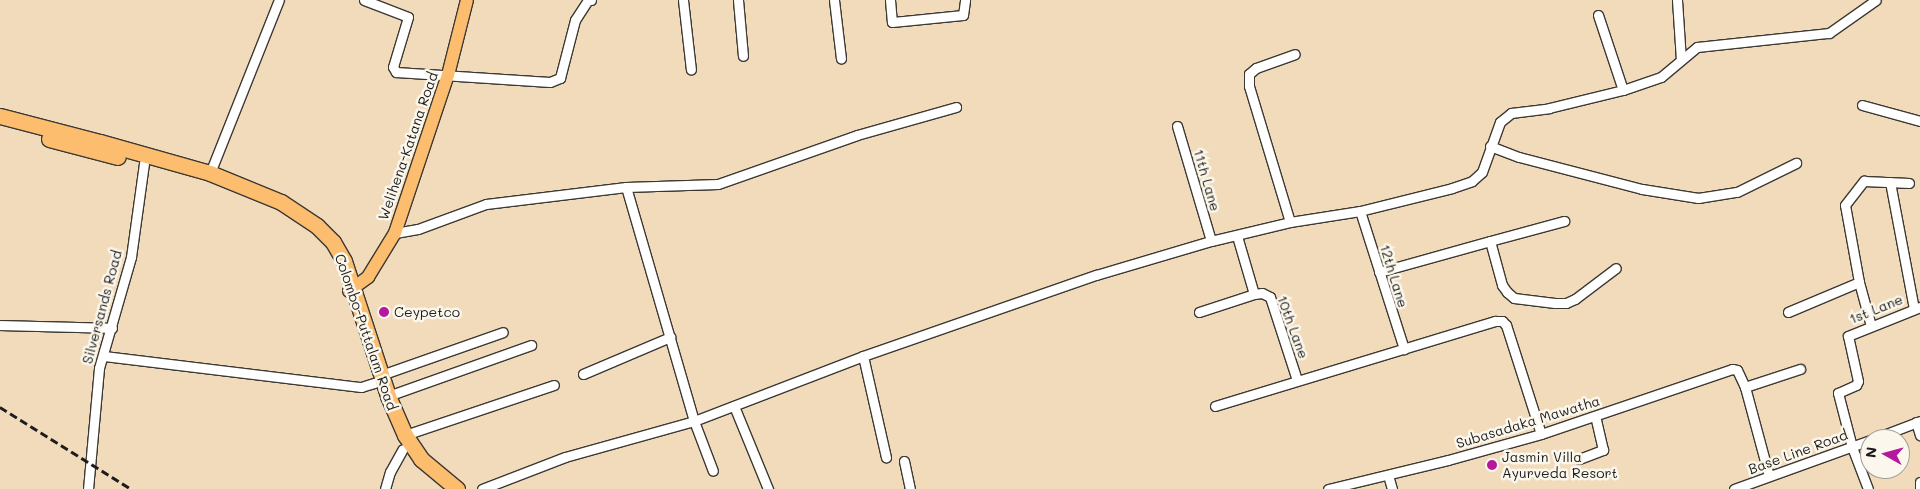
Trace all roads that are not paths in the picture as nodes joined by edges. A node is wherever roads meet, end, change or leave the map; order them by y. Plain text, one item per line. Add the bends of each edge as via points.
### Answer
1 (279, 0) edge
2 (364, 0) edge
3 (467, 0) edge
4 (592, 0) edge
5 (683, 0) edge
6 (738, 0) edge
7 (834, 0) edge
8 (890, 0) edge
9 (965, 0) edge
10 (1676, 0) edge
11 (1874, 1) edge
12 (384, 3) edge
13 (1598, 15) dead end
14 (1294, 54) dead end
15 (743, 56) dead end
16 (841, 59) dead end
17 (1680, 60) junction
18 (691, 70) dead end
19 (448, 74) junction
20 (1623, 90) junction
21 (1862, 104) dead end
22 (956, 107) dead end
23 (0, 116) edge
24 (1920, 121) edge
25 (1177, 126) dead end
26 (0, 127) edge
27 (1490, 146) junction
28 (144, 163) junction
29 (1796, 163) dead end
30 (210, 174) junction
31 (1890, 182) junction
32 (1908, 183) dead end
33 (626, 187) junction
34 (1360, 211) junction
35 (1564, 221) dead end
36 (1290, 222) junction
37 (395, 233) junction
38 (1237, 236) junction
39 (1211, 241) junction
40 (1490, 242) junction
41 (1616, 268) dead end
42 (1379, 272) junction
43 (1859, 282) junction
44 (351, 290) junction
45 (1254, 294) junction
46 (1917, 308) edge
47 (1199, 312) dead end
48 (1788, 312) dead end
49 (0, 325) edge
50 (1871, 326) junction
51 (112, 328) junction
52 (503, 332) dead end
53 (670, 337) junction
54 (531, 345) dead end
55 (1404, 349) junction
56 (104, 356) junction
57 (863, 356) junction
58 (1800, 369) dead end
59 (583, 374) dead end
60 (378, 379) junction
61 (1297, 380) junction
62 (554, 385) dead end
63 (1745, 386) junction
64 (388, 396) junction
65 (734, 406) junction
66 (1215, 406) dead end
67 (1594, 416) junction
68 (694, 420) junction
69 (1918, 422) edge
70 (1900, 429) edge
71 (1541, 434) junction
72 (1920, 434) edge
73 (406, 442) junction
74 (1860, 444) edge
75 (1852, 447) junction
76 (886, 457) dead end
77 (1579, 459) dead end
78 (904, 461) dead end
79 (713, 471) dead end
80 (1388, 475) junction
81 (1769, 476) junction
82 (1920, 482) edge
83 (88, 489) edge
84 (385, 489) edge
85 (441, 489) edge
86 (457, 489) edge
87 (482, 489) edge
88 (768, 489) edge
89 (910, 489) edge
90 (1328, 489) edge
91 (1392, 489) edge
92 (1734, 489) edge
93 (1868, 489) edge
94 (1920, 489) edge

1 - 30 street
2 - 12 street
3 - 19 main road, Welihena-Katana Road
4 - 19 street via 588,0 575,20 560,78 550,82
5 - 18 street
6 - 15 street
7 - 16 street
8 - 9 street via 892,22 963,15
10 - 17 street
11 - 17 street via 1829,33 1697,47
12 - 19 street via 408,17 393,67 396,72
13 - 20 street
14 - 36 street via 1256,68 1249,74 1249,86
17 - 20 street via 1661,77
19 - 37 main road, Welihena-Katana Road
20 - 27 street via 1548,108 1511,113 1500,122
21 - 24 street
22 - 33 street via 857,135 718,184
23 - 30 highway, Colombo-Puttalam Road
25 - 39 street, 11th Lane
26 - 28 highway, Colombo-Puttalam Road
27 - 29 street via 1519,157 1632,186 1698,198 1737,192
27 - 34 street via 1482,172 1472,181
28 - 44 highway, Colombo-Puttalam Road via 202,179 268,204 331,250
28 - 51 street, Silversands Road via 131,257
30 - 44 highway, Colombo-Puttalam Road via 280,202 317,226 344,261
31 - 32 street
31 - 43 street via 1864,182 1845,204
31 - 46 street
33 - 37 street via 486,204 418,229
33 - 53 street
34 - 36 street
34 - 42 street, 12th Lane
35 - 40 street
36 - 38 street
37 - 44 main road, Welihena-Katana Road via 377,266
38 - 39 street
38 - 45 street, 10th Lane
39 - 57 street via 1096,276
40 - 41 street via 1502,286 1514,298 1566,303
40 - 42 street
42 - 55 street, 12th Lane
43 - 48 street
43 - 50 street
44 - 60 highway, Colombo-Puttalam Road
45 - 47 street
45 - 61 street, 10th Lane via 1270,297
46 - 50 street, 1st Lane
49 - 51 street
50 - 75 street, 1st Lane via 1848,336 1858,381 1838,393
51 - 56 street, Silversands Road
52 - 60 street
53 - 59 street
53 - 68 street
54 - 64 street
55 - 61 street
55 - 71 street via 1502,321
56 - 60 street via 361,387
56 - 83 street, Silversands Road via 99,368
57 - 65 street
57 - 76 street
58 - 63 street
60 - 64 highway, Colombo-Puttalam Road
60 - 73 highway, Colombo-Puttalam Road via 389,422
61 - 66 street
62 - 73 street
63 - 67 street, Subasadaka Mawatha via 1737,370 1732,368
63 - 81 street
64 - 73 highway, Colombo-Puttalam Road
65 - 68 street
65 - 88 street
67 - 71 street, Subasadaka Mawatha
67 - 77 street via 1603,450
68 - 79 street
68 - 87 street via 565,457
69 - 70 street, Base Line Road
69 - 72 street
71 - 80 street, Subasadaka Mawatha
73 - 84 street
73 - 85 highway, Colombo-Puttalam Road via 414,464
73 - 86 highway, Colombo-Puttalam Road
74 - 75 street, Base Line Road
75 - 81 street, Base Line Road
75 - 93 street
78 - 89 street
80 - 90 street, Subasadaka Mawatha
80 - 91 street
81 - 92 street, Base Line Road
82 - 94 street

